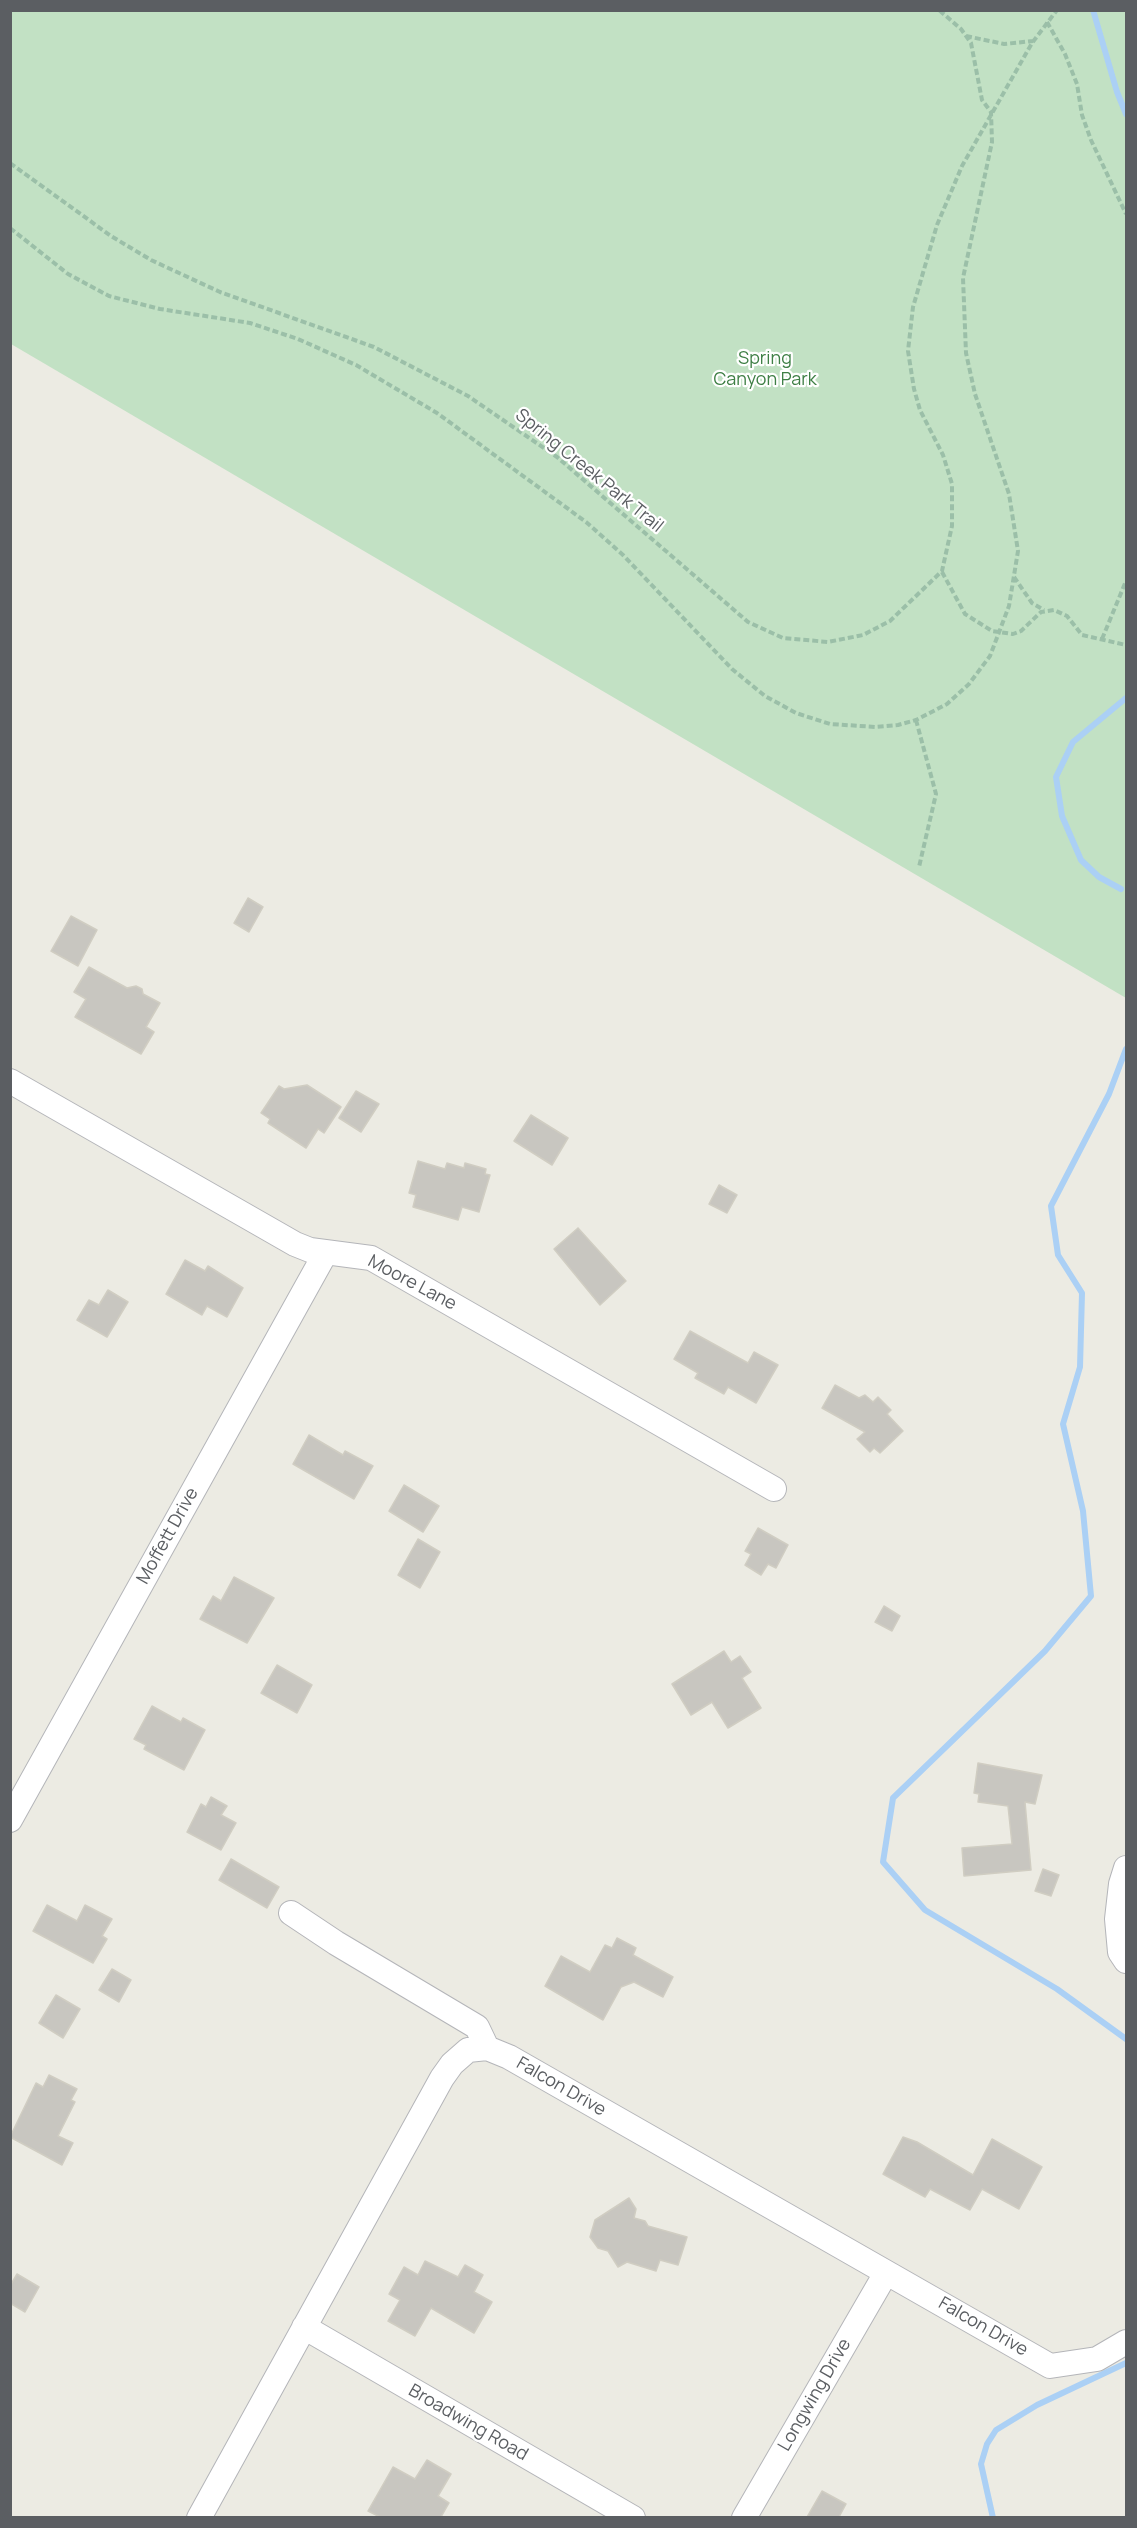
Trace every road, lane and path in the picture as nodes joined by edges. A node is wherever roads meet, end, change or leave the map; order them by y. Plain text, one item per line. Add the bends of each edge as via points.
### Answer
1 (939, 10) edge
2 (1057, 10) edge
3 (1047, 22) junction
4 (966, 35) junction
5 (1034, 41) junction
6 (991, 112) junction
7 (10, 164) edge
8 (1126, 214) edge
9 (10, 228) edge
10 (942, 572) junction
11 (1014, 576) junction
12 (1126, 581) edge
13 (1045, 610) junction
14 (1001, 633) junction
15 (1102, 639) junction
16 (1126, 645) edge
17 (916, 720) junction
18 (919, 867) dead end
19 (10, 1081) edge
20 (326, 1252) junction
21 (774, 1489) dead end
22 (10, 1820) edge
23 (1126, 1868) edge
24 (291, 1913) dead end
25 (1126, 1961) edge
26 (488, 2048) junction
27 (886, 2273) junction
28 (303, 2328) junction
29 (1126, 2342) edge
30 (199, 2517) edge
31 (633, 2517) edge
32 (744, 2517) edge

1 - 4 path
2 - 3 path
3 - 5 path
3 - 8 path via 1065,54 1077,84 1082,115
4 - 5 path via 1004,44
4 - 6 path via 976,59 982,100
5 - 6 path
6 - 10 path via 937,225 917,288 910,331 908,351 914,389 952,484 952,526
6 - 11 path via 992,142 963,278 966,353 975,394 1009,494 1018,551
7 - 10 path, Spring Creek Park Trail via 151,260 220,292 374,347 468,396 557,458 737,614 770,633 795,640 828,642 863,635 898,615
9 - 17 path via 68,274 109,296 274,330 327,351 408,395 586,522 732,669 782,706 815,720 856,727
10 - 14 path via 965,614
11 - 13 path via 1032,603
11 - 14 path
12 - 15 path
13 - 14 path via 1021,631
13 - 15 path via 1064,614 1082,635
14 - 17 path via 990,656 960,693
15 - 16 path
17 - 18 path via 936,794
19 - 20 street, Moore Lane via 295,1244
20 - 21 street, Moore Lane via 370,1258
20 - 22 street, Moffett Drive
23 - 25 street via 1117,1918 1120,1952
24 - 26 street via 477,2027
26 - 27 street, Falcon Drive
26 - 28 street via 468,2050 442,2078
27 - 29 street, Falcon Drive via 1050,2366 1097,2359
27 - 32 street, Longwing Drive
28 - 30 street
28 - 31 street, Broadwing Road

